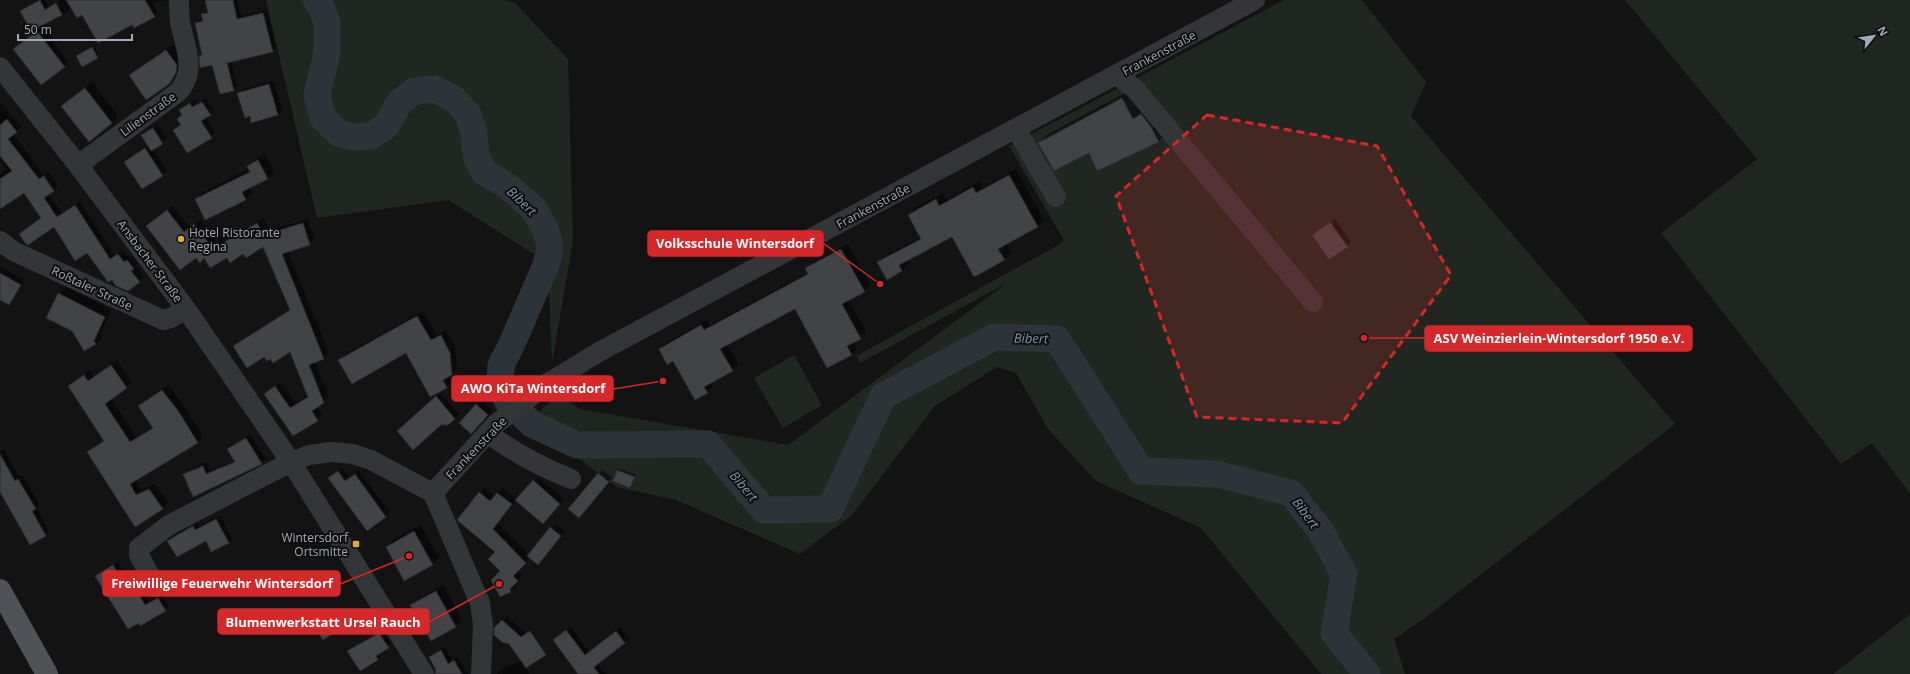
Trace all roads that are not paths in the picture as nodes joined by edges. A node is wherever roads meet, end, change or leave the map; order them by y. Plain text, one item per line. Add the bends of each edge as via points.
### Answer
1 (179, 0) edge
2 (1255, 0) edge
3 (0, 67) edge
4 (1117, 75) junction
5 (1016, 129) junction
6 (78, 164) junction
7 (1056, 197) dead end
8 (0, 241) edge
9 (1313, 302) dead end
10 (186, 309) junction
11 (492, 428) junction
12 (291, 462) junction
13 (571, 479) dead end
14 (433, 493) junction
15 (156, 587) dead end
16 (0, 590) edge
17 (47, 674) edge
18 (424, 674) edge
19 (481, 674) edge

1 - 6 street, Lilienstraße via 188,63 186,81 176,93
2 - 4 street, Frankenstraße
3 - 6 street, Ansbacher Straße
4 - 5 street, Frankenstraße
4 - 9 street via 1135,89
5 - 7 street
5 - 11 street, Frankenstraße via 598,352 540,389
6 - 10 street, Ansbacher Straße
8 - 10 street, Roßtaler Straße via 13,251 163,320
10 - 12 street, Ansbacher Straße
11 - 13 street via 511,450 534,464
11 - 14 street, Frankenstraße
12 - 14 street via 309,454 353,454 371,460
12 - 15 street via 169,524 139,548 139,555
12 - 18 street, Ansbacher Straße
14 - 19 street via 480,603 483,625
16 - 17 main road

